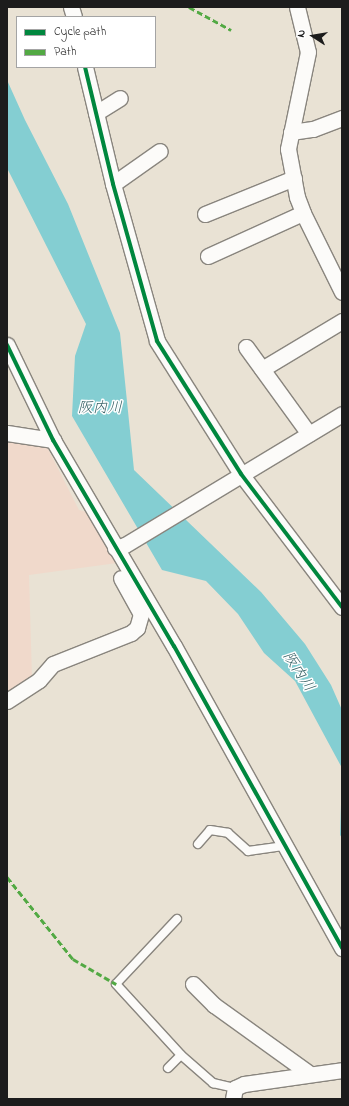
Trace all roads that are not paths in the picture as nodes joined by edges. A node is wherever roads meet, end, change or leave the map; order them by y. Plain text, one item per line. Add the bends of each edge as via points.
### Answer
1 (297, 7) edge
2 (85, 68) edge
3 (120, 98) dead end
4 (96, 113) junction
5 (342, 118) edge
6 (291, 132) junction
7 (160, 151) dead end
8 (294, 178) junction
9 (113, 184) junction
10 (303, 213) junction
11 (205, 214) dead end
12 (208, 256) dead end
13 (342, 292) edge
14 (342, 321) edge
15 (7, 345) edge
16 (246, 347) dead end
17 (262, 370) junction
18 (342, 414) edge
19 (7, 432) edge
20 (309, 434) junction
21 (53, 440) junction
22 (237, 476) junction
23 (120, 546) junction
24 (125, 566) junction
25 (342, 607) edge
26 (7, 701) edge
27 (198, 844) dead end
28 (285, 846) junction
29 (177, 919) dead end
30 (342, 948) edge
31 (193, 984) dead end
32 (181, 1055) junction
33 (168, 1068) dead end
34 (342, 1070) edge
35 (310, 1074) junction
36 (234, 1094) edge

1 - 6 street via 308,52
2 - 4 street
3 - 4 street
4 - 9 street
5 - 6 street via 313,129
6 - 8 street via 288,149
7 - 9 street
8 - 10 street
8 - 11 street
9 - 22 street via 157,341
10 - 12 street
10 - 13 street
14 - 17 street
15 - 21 street
16 - 17 street
17 - 20 street
18 - 20 street
19 - 21 street
20 - 22 street
21 - 23 street
22 - 23 street
22 - 25 street
23 - 24 street
24 - 26 street via 121,576 141,614 137,628 131,633 53,664 39,680
24 - 28 street via 174,646
27 - 28 lane via 210,830 228,833 248,851
28 - 30 street
29 - 32 lane via 116,984
31 - 35 street via 214,1005
32 - 33 lane
32 - 36 lane via 213,1084
34 - 35 street
35 - 36 street via 244,1084

